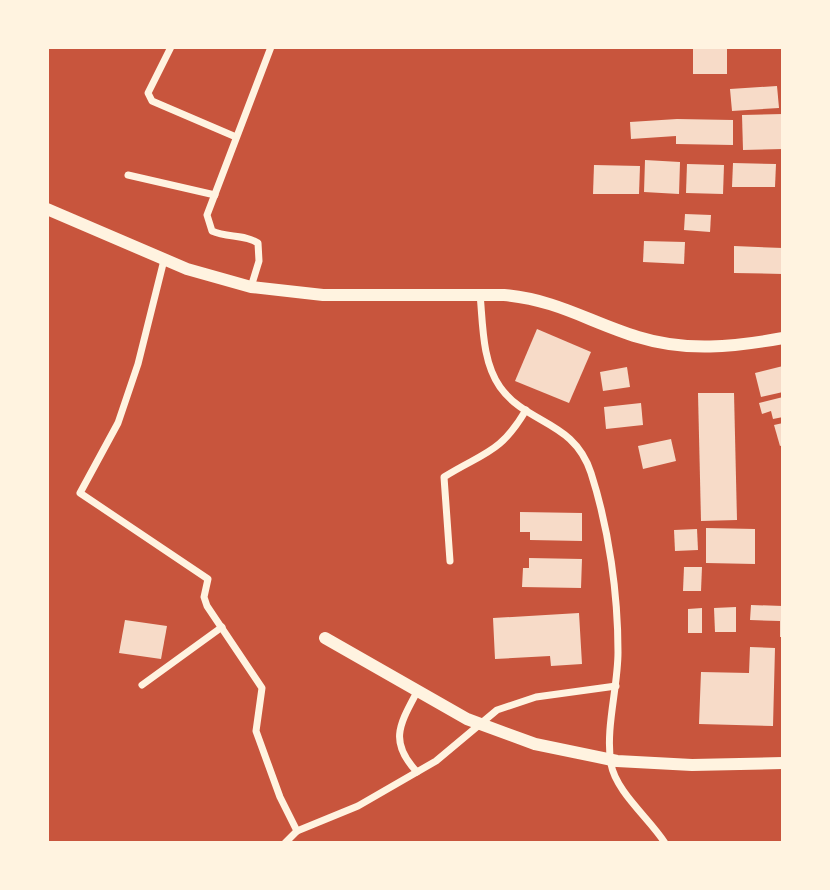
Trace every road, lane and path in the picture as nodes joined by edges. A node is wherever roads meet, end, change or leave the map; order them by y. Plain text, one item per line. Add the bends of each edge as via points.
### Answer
1 (171, 47) edge
2 (271, 47) edge
3 (236, 137) junction
4 (128, 175) dead end
5 (215, 195) junction
6 (47, 209) edge
7 (164, 260) junction
8 (251, 287) junction
9 (480, 294) junction
10 (783, 338) edge
11 (526, 410) junction
12 (450, 561) dead end
13 (222, 627) junction
14 (325, 638) dead end
15 (142, 685) dead end
16 (616, 686) junction
17 (419, 689) junction
18 (783, 763) edge
19 (417, 772) junction
20 (297, 831) junction
21 (285, 843) edge
22 (665, 843) edge

1 - 3 street via 149,85 152,101
2 - 3 street
3 - 5 street
4 - 5 street
5 - 8 street via 207,215 212,231 258,243 259,261
6 - 7 main road
7 - 8 main road
7 - 13 street via 118,423 80,494 208,579 204,597
8 - 9 main road via 323,295
9 - 10 main road via 538,298 638,337 682,346 719,347
9 - 11 street via 489,367 501,389
11 - 12 street via 512,435 494,450 444,477
11 - 16 street via 569,436 590,472 612,577
13 - 15 street
13 - 20 street via 261,688 256,731
14 - 17 main road
16 - 19 street via 536,697 497,710
16 - 22 street via 611,764 619,784
17 - 18 main road via 467,719 535,744 617,761
17 - 19 street via 398,742
19 - 20 street via 358,806
20 - 21 street

